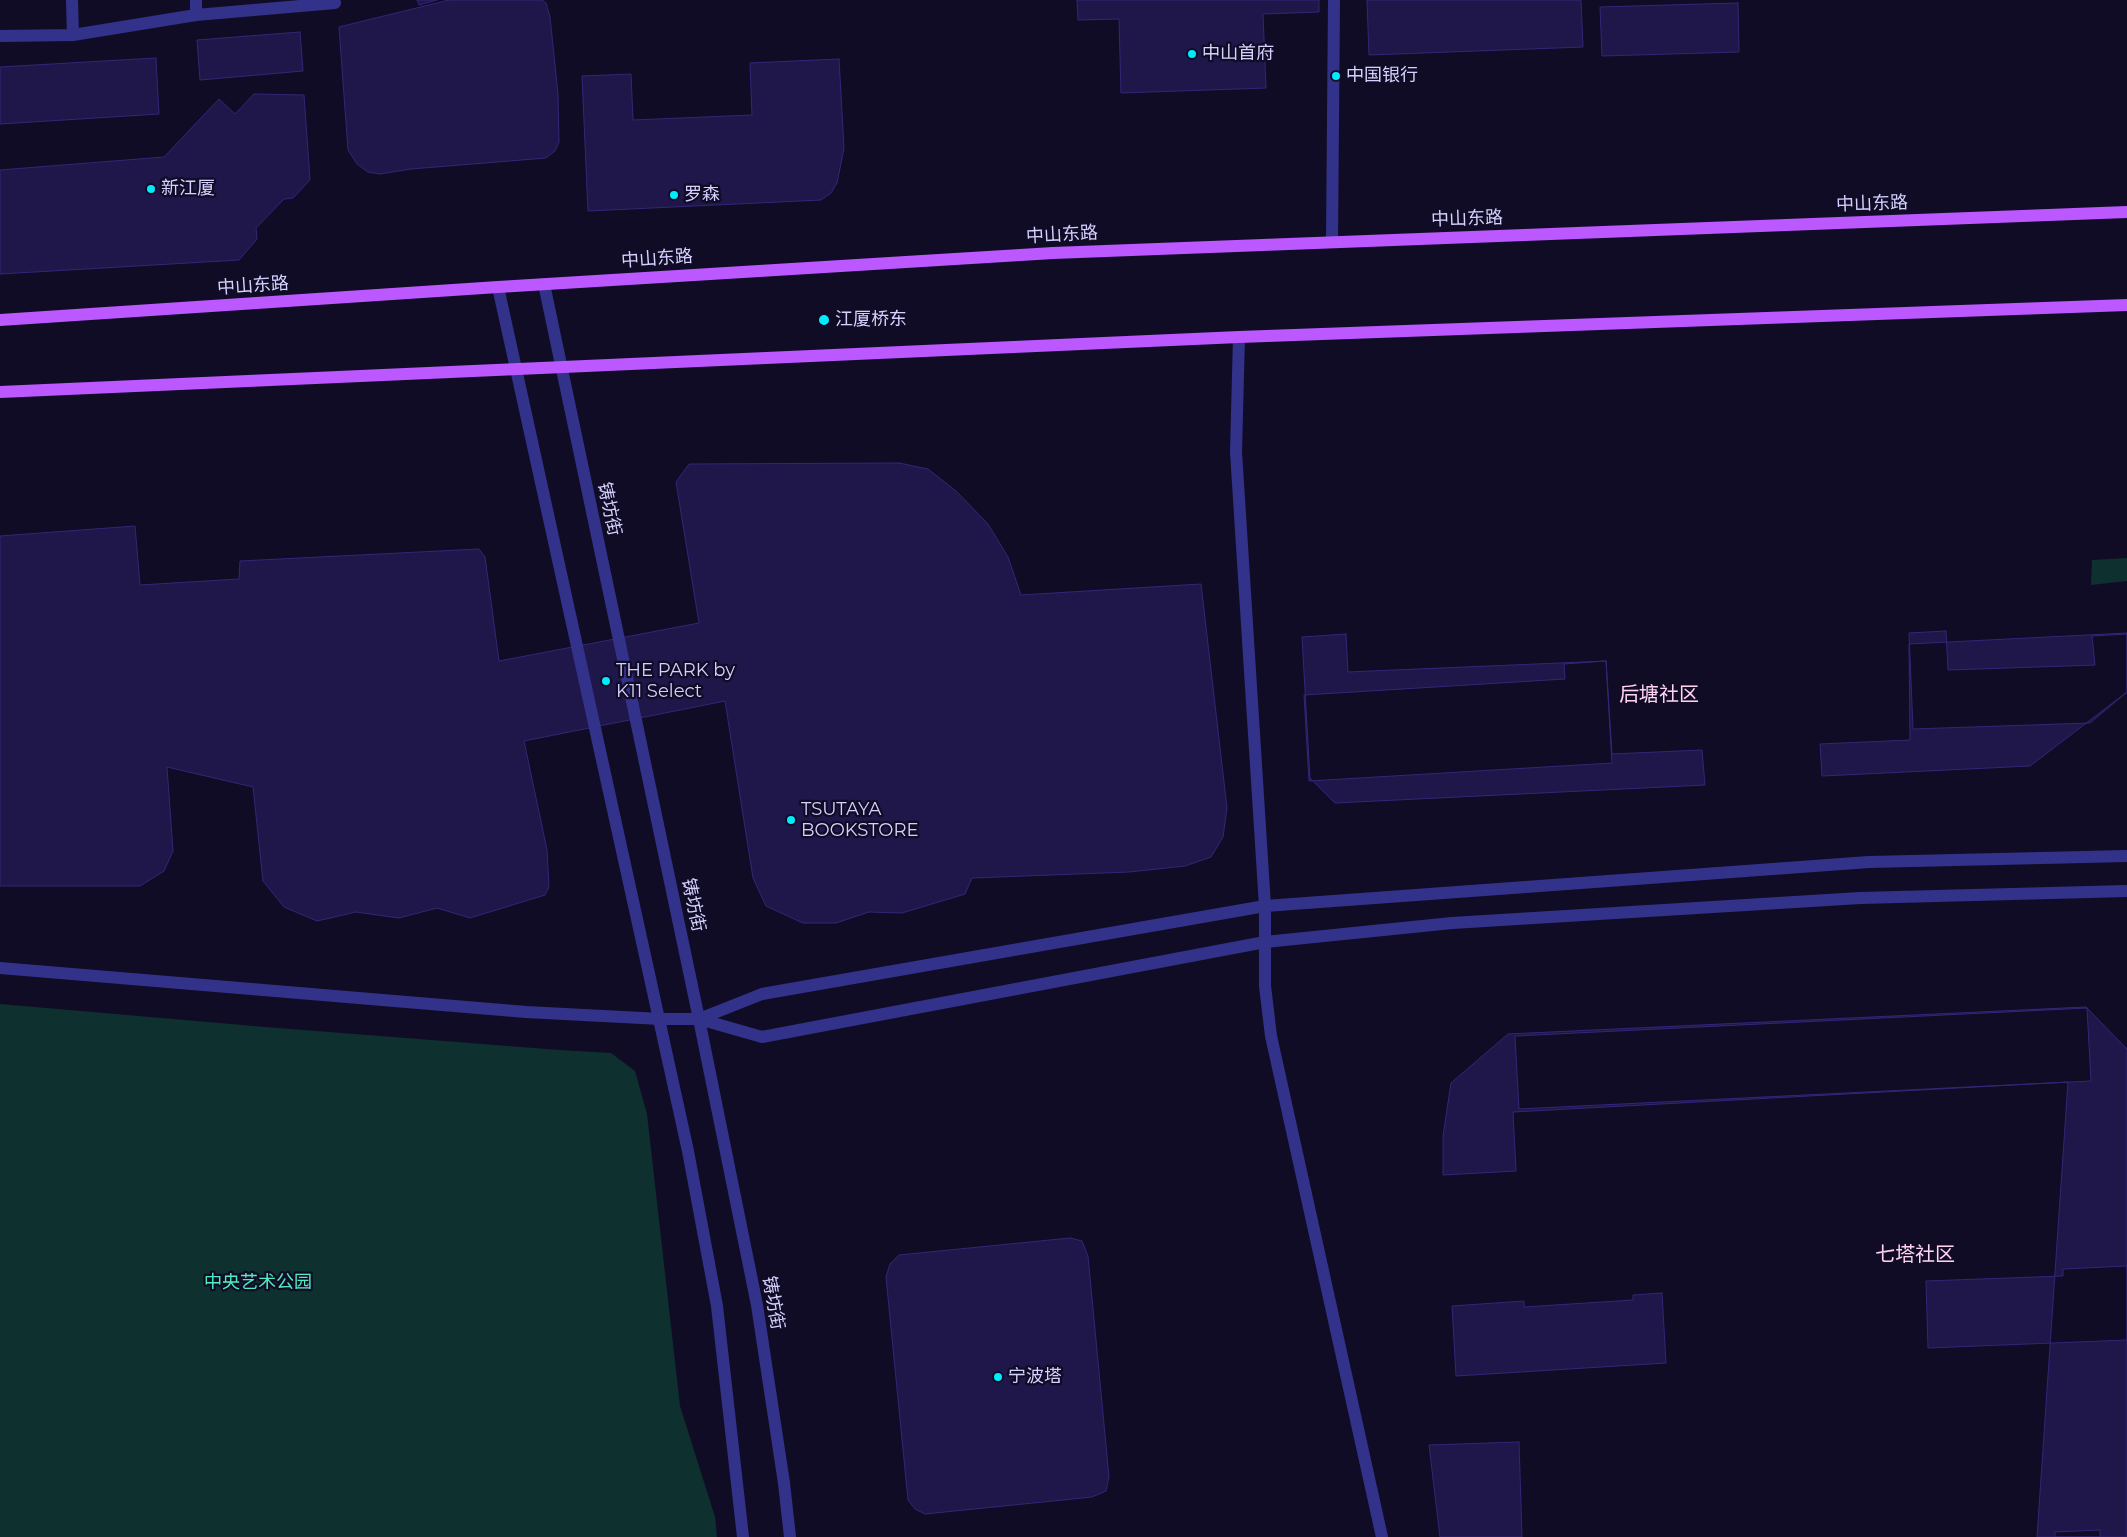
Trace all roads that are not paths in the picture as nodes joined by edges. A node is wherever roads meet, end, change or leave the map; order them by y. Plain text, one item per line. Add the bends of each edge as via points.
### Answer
1 (72, 0) edge
2 (196, 0) edge
3 (1334, 0) edge
4 (335, 3) dead end
5 (196, 15) junction
6 (73, 35) junction
7 (0, 36) edge
8 (2127, 212) edge
9 (1332, 242) junction
10 (544, 284) junction
11 (498, 287) junction
12 (2127, 305) edge
13 (0, 320) edge
14 (1239, 337) junction
15 (562, 368) junction
16 (518, 370) junction
17 (0, 392) edge
18 (2127, 856) edge
19 (2127, 890) edge
20 (1265, 906) junction
21 (1265, 942) junction
22 (0, 968) edge
23 (660, 1019) junction
24 (699, 1019) junction
25 (743, 1537) edge
26 (790, 1537) edge
27 (1382, 1537) edge

1 - 6 street
2 - 5 street
3 - 9 street
4 - 5 street
5 - 6 street
6 - 7 street
8 - 9 main road, 中山东路
9 - 10 main road, 中山东路 via 1053,253
10 - 11 main road, 中山东路
10 - 15 street, 铸坊街
11 - 13 main road, 中山东路
11 - 16 street
12 - 14 main road
14 - 15 main road
14 - 20 street via 1236,452
15 - 16 main road
15 - 24 street, 铸坊街
16 - 17 main road
16 - 23 street
18 - 20 street via 1870,862
19 - 21 street via 1860,898 1452,922
20 - 21 street
20 - 24 street via 762,994
21 - 24 street via 762,1037
21 - 27 street via 1265,986 1271,1036
22 - 23 street via 516,1012
23 - 24 street
23 - 25 street via 717,1306
24 - 26 street, 铸坊街 via 757,1305

